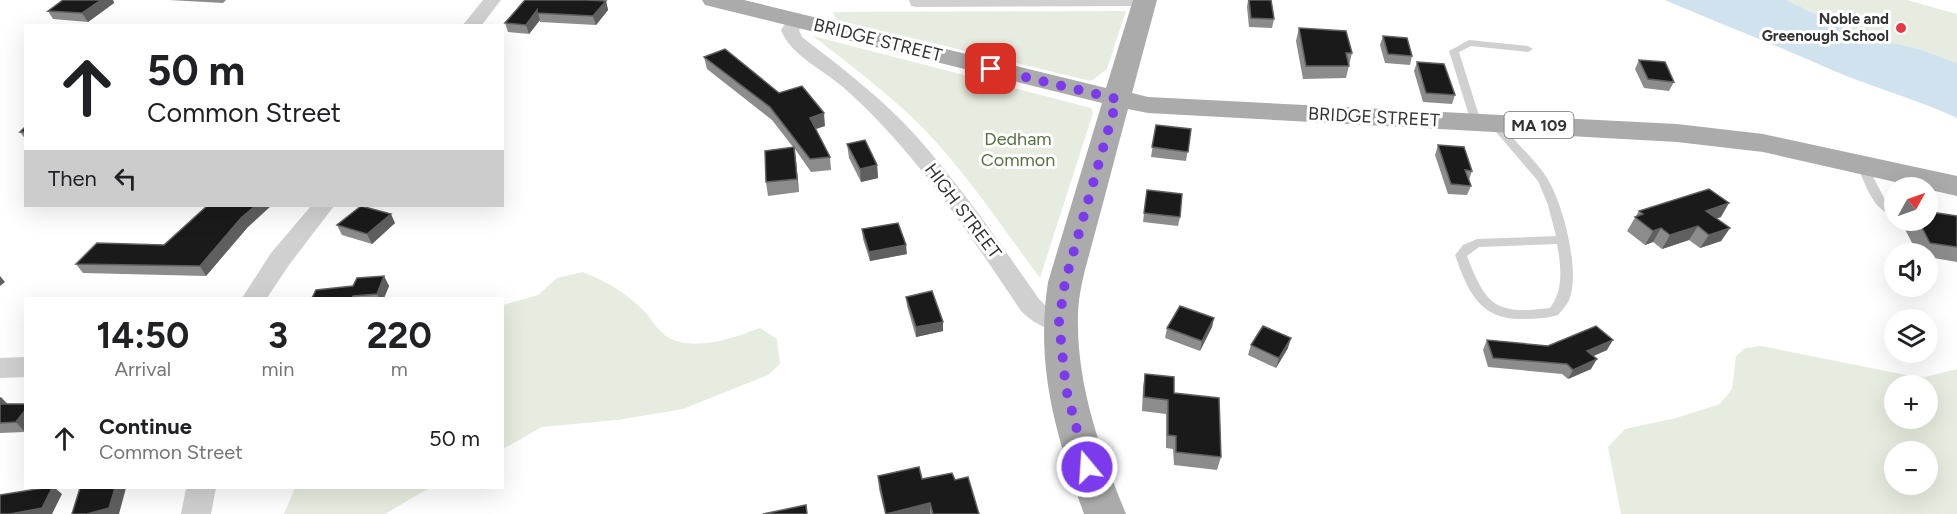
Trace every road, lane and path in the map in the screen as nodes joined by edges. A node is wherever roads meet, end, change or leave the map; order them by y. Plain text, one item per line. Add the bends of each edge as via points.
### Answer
1 (492, 0) edge
2 (714, 0) edge
3 (1145, 1) edge
4 (917, 2) dead end
5 (796, 20) junction
6 (473, 24) edge
7 (1528, 49) dead end
8 (1117, 99) junction
9 (1486, 123) junction
10 (1862, 165) junction
11 (1957, 186) edge
12 (1884, 205) edge
13 (322, 207) edge
14 (1564, 240) junction
15 (255, 297) edge
16 (1059, 322) junction
17 (24, 367) edge
18 (0, 368) edge
19 (201, 489) edge
20 (196, 514) edge
21 (1105, 514) edge

1 - 6 street
2 - 5 main road, MA 109
3 - 4 street
3 - 8 main road
5 - 8 main road, BRIDGE STREET / MA 109
5 - 16 street, HIGH STREET via 790,30 794,40 851,84 901,132 956,197 1030,305 1040,315
7 - 9 lane via 1468,43 1454,51
8 - 9 main road, BRIDGE STREET / MA 109 via 1181,108
8 - 16 main road via 1067,275
9 - 10 main road, BRIDGE STREET / MA 109 via 1628,130 1763,143
9 - 14 lane via 1541,178 1553,198
10 - 11 main road, BRIDGE STREET / MA 109
10 - 12 lane
13 - 15 street
14 - 14 lane via 1564,298 1554,312 1499,314 1483,300 1469,279 1461,255 1477,243
16 - 21 main road via 1062,371 1070,406
17 - 18 street
19 - 20 street

